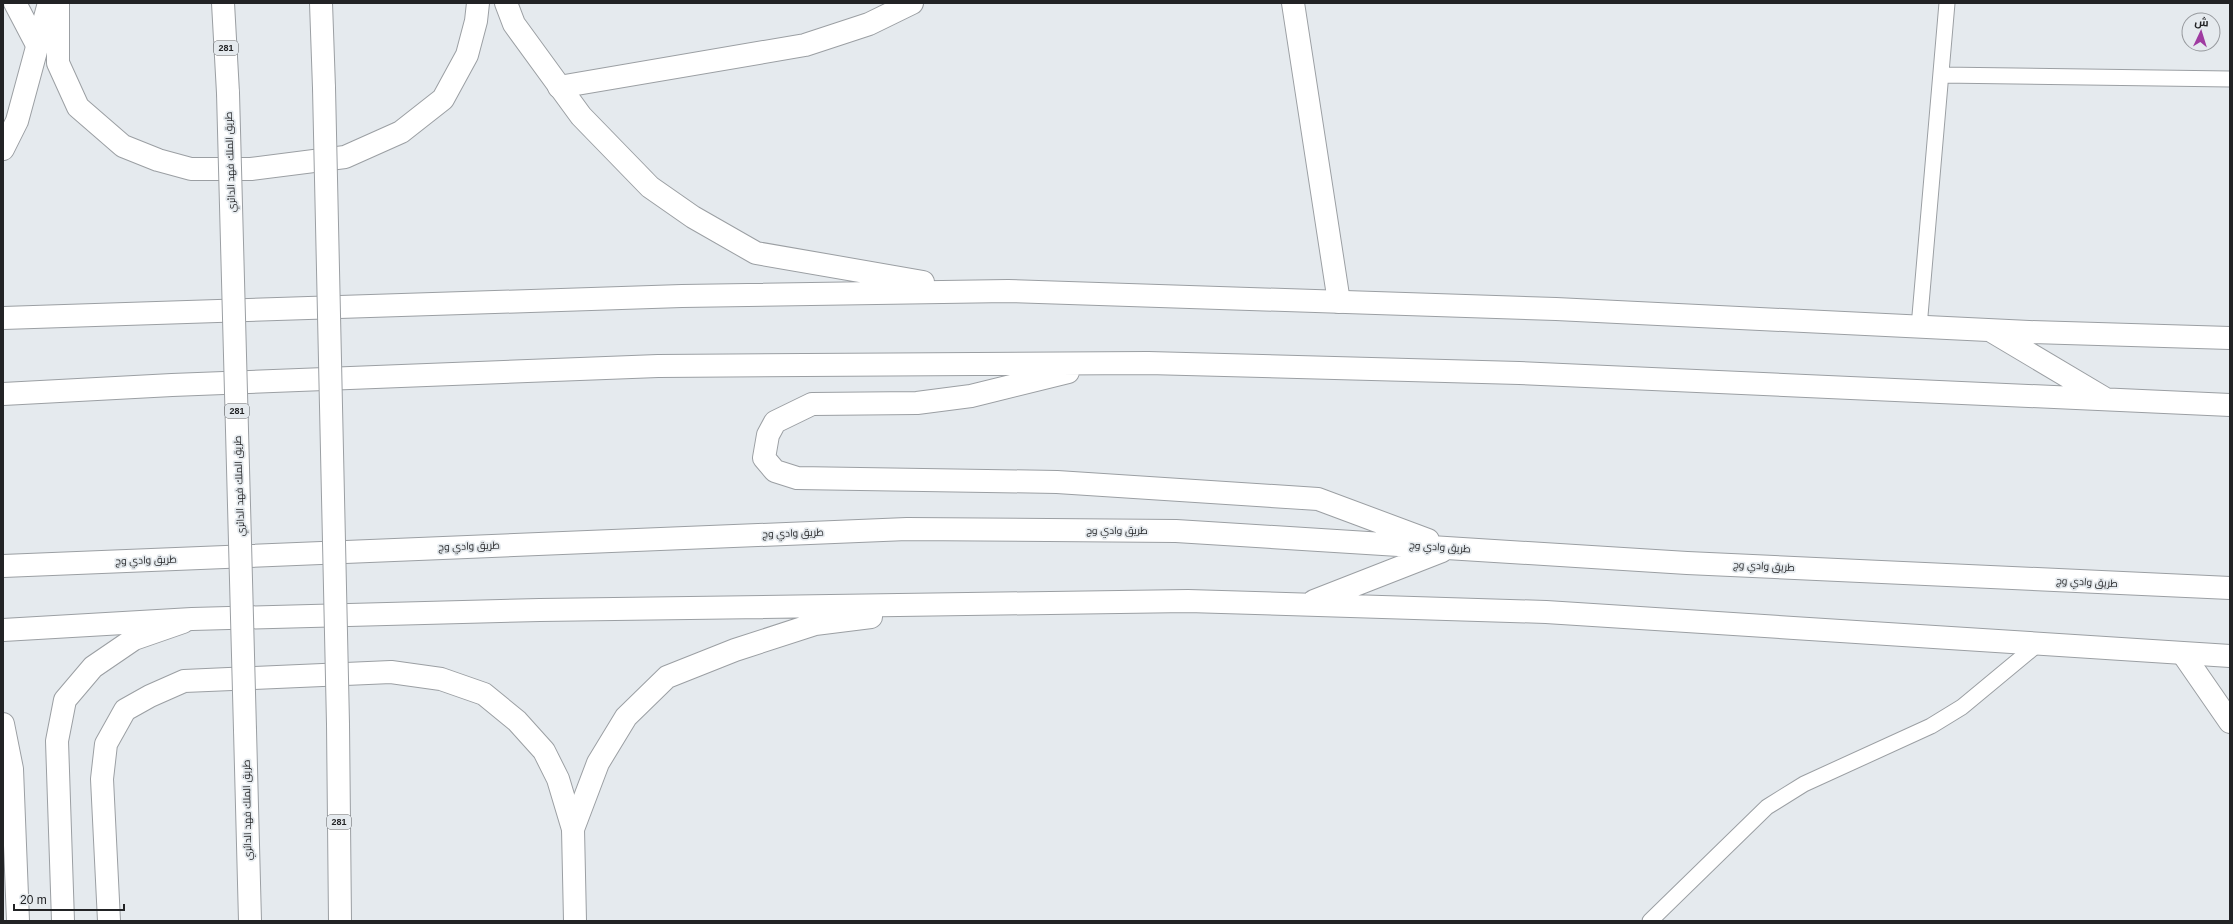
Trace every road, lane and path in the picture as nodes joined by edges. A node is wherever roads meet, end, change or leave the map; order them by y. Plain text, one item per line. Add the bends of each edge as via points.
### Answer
1 (15, 3) edge
2 (48, 3) edge
3 (58, 3) edge
4 (223, 3) edge
5 (321, 3) edge
6 (478, 3) edge
7 (506, 3) edge
8 (912, 3) edge
9 (1293, 3) edge
10 (1947, 3) edge
11 (37, 45) junction
12 (1941, 75) junction
13 (2230, 80) edge
14 (559, 87) junction
15 (3, 149) edge
16 (976, 291) junction
17 (1339, 302) junction
18 (3, 318) edge
19 (1919, 327) junction
20 (1990, 330) junction
21 (2230, 338) edge
22 (1100, 363) junction
23 (3, 394) edge
24 (2107, 400) junction
25 (2230, 405) edge
26 (1448, 548) junction
27 (3, 566) edge
28 (2230, 588) edge
29 (980, 604) junction
30 (1306, 604) junction
31 (192, 619) junction
32 (3, 630) edge
33 (2038, 644) junction
34 (2183, 654) junction
35 (2230, 656) edge
36 (2230, 722) edge
37 (3, 724) edge
38 (573, 829) junction
39 (18, 921) edge
40 (64, 921) edge
41 (109, 921) edge
42 (250, 921) edge
43 (340, 921) edge
44 (575, 921) edge
45 (1650, 921) edge

1 - 11 main road
2 - 11 main road
3 - 6 main road via 58,63 78,107 123,146 158,160 191,169 251,169 345,157 401,132 443,99 467,55
4 - 42 main road, طريق الملك فهد الدائري / 281, bridge via 228,93
5 - 43 main road, 281, bridge via 338,724
7 - 14 main road via 514,24
8 - 14 main road via 869,24 804,45
9 - 17 main road
10 - 12 lane
11 - 15 main road via 17,121
12 - 13 lane
12 - 19 lane
14 - 16 main road via 581,116 650,188 693,217 756,253
16 - 17 main road
16 - 18 main road via 674,296
17 - 19 main road via 1556,309
19 - 20 main road
20 - 21 main road
20 - 24 main road
22 - 23 main road via 658,366
22 - 24 main road via 1148,362 1519,373
22 - 26 main road via 971,396 917,403 812,404 775,422 768,435 764,458 775,471 797,478 1057,482 1318,499
24 - 25 main road
26 - 27 main road, طريق وادي وج via 1176,531 907,529
26 - 28 main road, طريق وادي وج via 1679,562
26 - 30 main road
29 - 30 main road via 1188,601
29 - 31 main road via 540,610
29 - 38 main road via 815,624 735,650 667,677 626,716 598,763
30 - 33 main road via 1546,612
31 - 32 main road
31 - 40 main road via 134,640 93,667 65,700 57,741
33 - 34 main road
33 - 45 lane via 1962,707 1804,784 1767,807
34 - 35 main road
34 - 36 main road
37 - 39 main road via 12,769
38 - 41 main road via 558,779 544,751 517,721 484,694 442,679 391,672 184,681 125,710 106,744 102,779
38 - 44 main road

